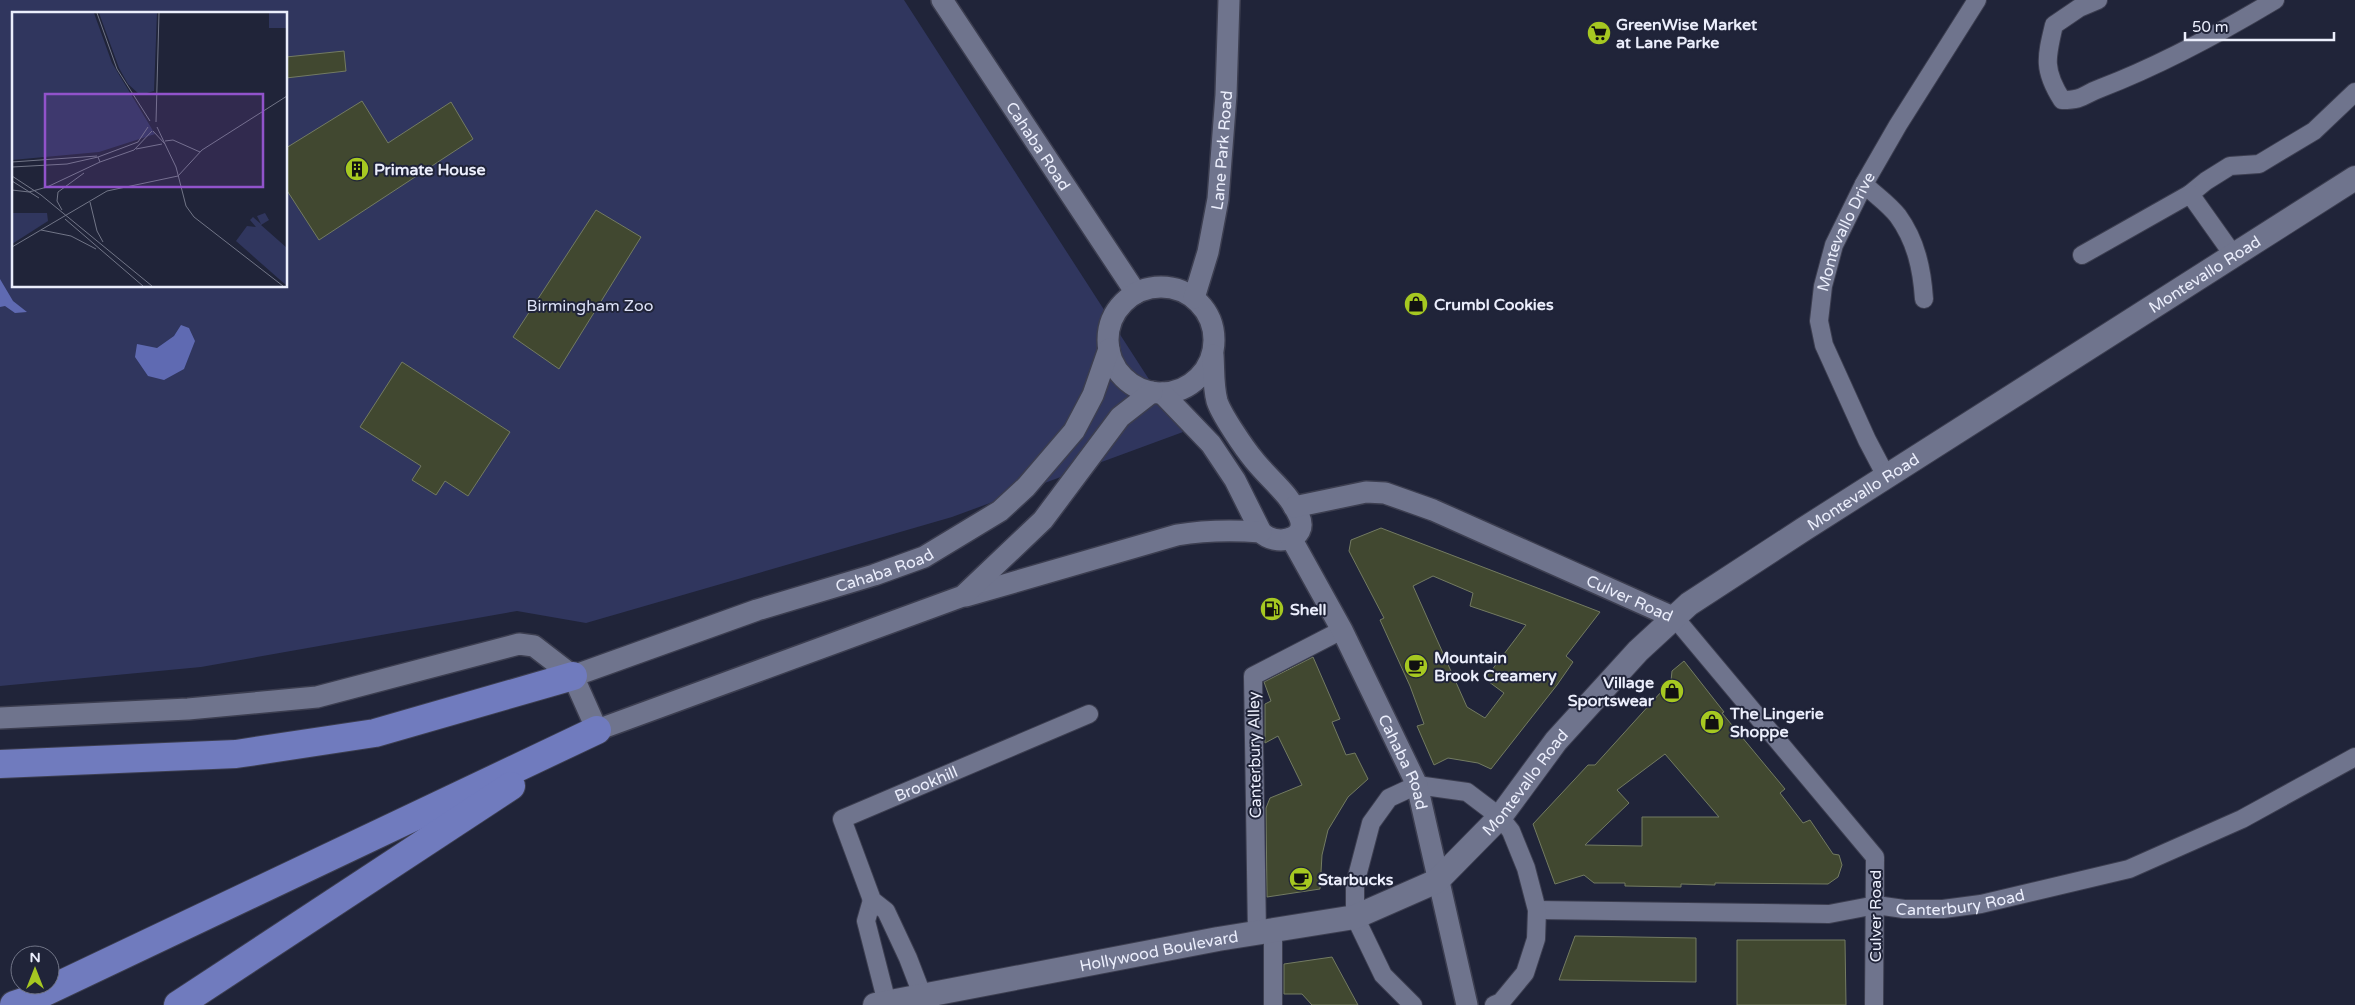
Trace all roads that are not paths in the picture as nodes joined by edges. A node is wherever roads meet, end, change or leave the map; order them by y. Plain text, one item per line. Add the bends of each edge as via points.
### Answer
1 (942, 0) edge
2 (1229, 0) edge
3 (1977, 0) edge
4 (2098, 0) edge
5 (2276, 0) edge
6 (2355, 92) edge
7 (2355, 178) edge
8 (1864, 184) junction
9 (2190, 194) junction
10 (2082, 255) dead end
11 (2234, 256) junction
12 (1136, 293) junction
13 (1194, 298) junction
14 (1924, 299) dead end
15 (1109, 349) junction
16 (1212, 355) junction
17 (1157, 393) junction
18 (1887, 478) junction
19 (1294, 507) junction
20 (1261, 532) junction
21 (1291, 538) junction
22 (963, 596) junction
23 (1675, 618) junction
24 (1342, 630) junction
25 (573, 676) junction
26 (1088, 714) dead end
27 (0, 718) edge
28 (597, 730) junction
29 (2355, 757) edge
30 (0, 764) edge
31 (1416, 785) junction
32 (1500, 817) junction
33 (1437, 881) junction
34 (872, 900) junction
35 (1876, 905) junction
36 (1537, 910) junction
37 (1355, 917) junction
38 (1265, 932) junction
39 (923, 997) junction
40 (881, 1004) edge
41 (14, 1005) edge
42 (178, 1005) edge
43 (1273, 1005) edge
44 (1413, 1005) edge
45 (1467, 1005) edge
46 (1494, 1005) edge
47 (1874, 1005) edge

1 - 12 street, Cahaba Road
2 - 13 street, Lane Park Road via 1218,199 1208,252
3 - 8 street, Montevallo Drive
4 - 5 street via 2054,25 2047,56 2051,82 2062,100 2078,100 2094,90 2141,73
6 - 9 street via 2314,131 2259,164 2230,166
7 - 11 main road, Montevallo Road
8 - 14 street via 1897,214 1913,242 1922,273
8 - 18 street, Montevallo Drive via 1834,245 1823,286 1819,321 1824,345
9 - 10 street
9 - 11 street
11 - 18 main road, Montevallo Road
12 - 13 street, Cahaba Road via 1157,287 1170,288
12 - 15 street, Cahaba Road via 1115,313 1109,331
13 - 16 street via 1212,324 1215,342
15 - 17 street, Cahaba Road via 1120,373 1140,389
15 - 25 street, Cahaba Road via 1093,395 1074,430 1026,487 992,516 924,556 874,575 757,610
16 - 17 street via 1200,377 1189,385
16 - 19 street via 1219,407 1253,460 1278,484
17 - 20 street, Cahaba Road via 1211,444 1235,480
17 - 22 street via 1120,417 1043,520
18 - 23 main road, Montevallo Road via 1689,604
19 - 21 street via 1302,530
19 - 23 street, Culver Road via 1366,492 1385,493 1432,510
20 - 21 street via 1267,539 1275,541
20 - 22 street via 1204,530 1177,535
21 - 24 street, Cahaba Road
22 - 28 street
23 - 32 main road, Montevallo Road via 1638,651 1556,741
23 - 35 street, Culver Road via 1875,857
24 - 31 street, Cahaba Road
24 - 38 street, Canterbury Alley via 1253,676
25 - 27 street via 534,646 519,644 318,697 188,709
25 - 28 street
25 - 30 highway via 357,736 236,754
26 - 34 street, Brookhill via 842,819
28 - 41 highway
28 - 42 highway
29 - 35 street, Canterbury Road via 2242,819 2129,869 1943,910
31 - 32 street via 1467,792
31 - 33 street, Cahaba Road
31 - 37 street via 1389,798 1371,823 1355,884
32 - 33 main road, Montevallo Road
32 - 36 street via 1510,831 1526,868
33 - 37 main road, Hollywood Boulevard
33 - 45 street, Cahaba Road
34 - 39 street, Brookhill via 886,911
34 - 40 street via 866,921
35 - 36 street, Canterbury Road via 1829,914
35 - 47 street, Culver Road
36 - 46 street via 1536,939 1525,973 1501,1002
37 - 38 main road, Hollywood Boulevard
37 - 44 street via 1383,975
38 - 39 main road, Hollywood Boulevard via 1055,969
38 - 43 street, Canterbury Alley
39 - 40 main road, Hollywood Boulevard

